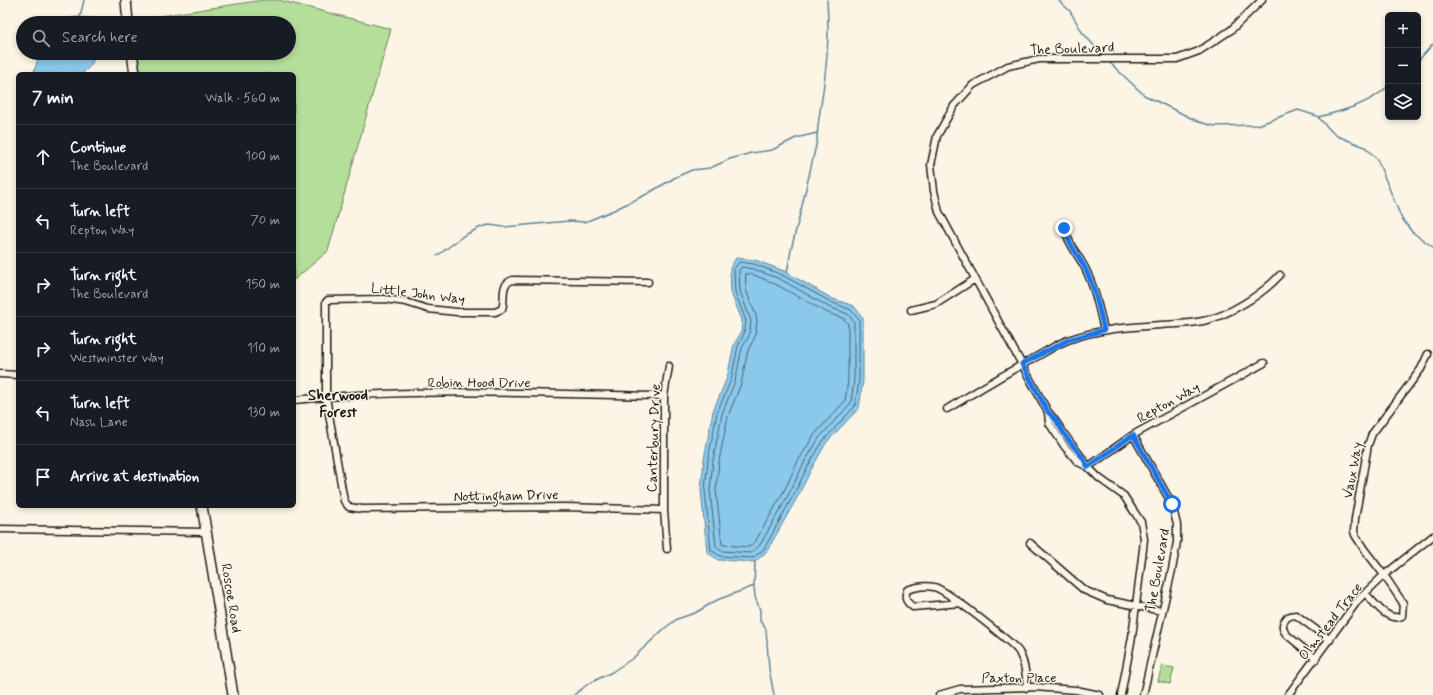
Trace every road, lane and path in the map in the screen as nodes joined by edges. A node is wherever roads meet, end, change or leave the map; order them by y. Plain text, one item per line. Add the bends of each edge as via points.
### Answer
1 (126, 0) edge
2 (1262, 0) edge
3 (127, 16) edge
4 (133, 60) edge
5 (135, 72) edge
6 (1064, 228) dead end
7 (1280, 275) dead end
8 (975, 279) junction
9 (648, 282) dead end
10 (911, 310) dead end
11 (1104, 330) junction
12 (1428, 354) dead end
13 (1264, 363) dead end
14 (1022, 364) junction
15 (669, 366) dead end
16 (0, 374) edge
17 (16, 374) edge
18 (664, 396) junction
19 (326, 397) junction
20 (296, 400) edge
21 (947, 409) dead end
22 (1133, 435) junction
23 (1088, 467) junction
24 (202, 508) edge
25 (664, 510) junction
26 (0, 530) edge
27 (206, 532) junction
28 (1433, 536) edge
29 (1030, 543) dead end
30 (667, 549) dead end
31 (1384, 575) junction
32 (1365, 593) junction
33 (960, 603) junction
34 (1136, 606) junction
35 (1162, 611) junction
36 (1330, 640) junction
37 (1316, 658) junction
38 (1027, 688) junction
39 (233, 695) edge
40 (939, 695) edge
41 (1100, 695) edge
42 (1121, 695) edge
43 (1143, 695) edge
44 (1288, 695) edge

1 - 3 main road
2 - 8 street, The Boulevard via 1231,30 1199,51 1177,58 1039,59 1008,66 973,85 954,106 937,136 931,165 940,212
4 - 5 main road
6 - 11 street via 1068,241 1085,268 1096,293
7 - 11 street via 1271,285 1239,307 1204,321
8 - 10 street via 936,304
8 - 14 street, The Boulevard
9 - 19 street, Little John Way via 513,280 504,286 503,306 496,312 434,310 384,299 328,300
11 - 14 street via 1068,340
12 - 31 street, Vaux Way via 1421,369 1372,434 1368,445 1354,531
13 - 22 street, Repton Way
14 - 21 street
14 - 23 street, The Boulevard via 1048,412
15 - 18 street, Canterbury Drive
16 - 17 street
18 - 19 street, Robin Hood Drive via 467,393
18 - 25 street, Canterbury Drive
19 - 20 street, Robin Hood Drive
19 - 25 street, Nottingham Drive via 344,501 349,507 566,507
22 - 23 street, Repton Way
22 - 35 street, The Boulevard via 1172,504 1177,525 1177,542
23 - 34 street, The Boulevard via 1124,496 1140,522 1144,539
24 - 27 main road, Roscoe Road
25 - 30 street, Canterbury Drive
26 - 27 street
27 - 39 main road, Roscoe Road
28 - 31 street, Olmstead Trace
29 - 34 street via 1084,590 1107,600
31 - 32 street, Olmstead Trace
31 - 32 street, Vaux Way via 1403,602 1402,616 1395,618 1386,614
32 - 36 street, Olmstead Trace
33 - 33 street via 934,586 918,586 907,590 905,596 906,602 913,607
33 - 38 street via 1018,650 1024,662
34 - 35 street
34 - 42 street, The Boulevard
35 - 43 street, The Boulevard
36 - 37 street, Olmstead Trace
36 - 37 street via 1296,615 1284,620 1283,631
37 - 44 street, Olmstead Trace
38 - 40 street, Paxton Place via 960,689
38 - 41 street, Paxton Place via 1076,690

